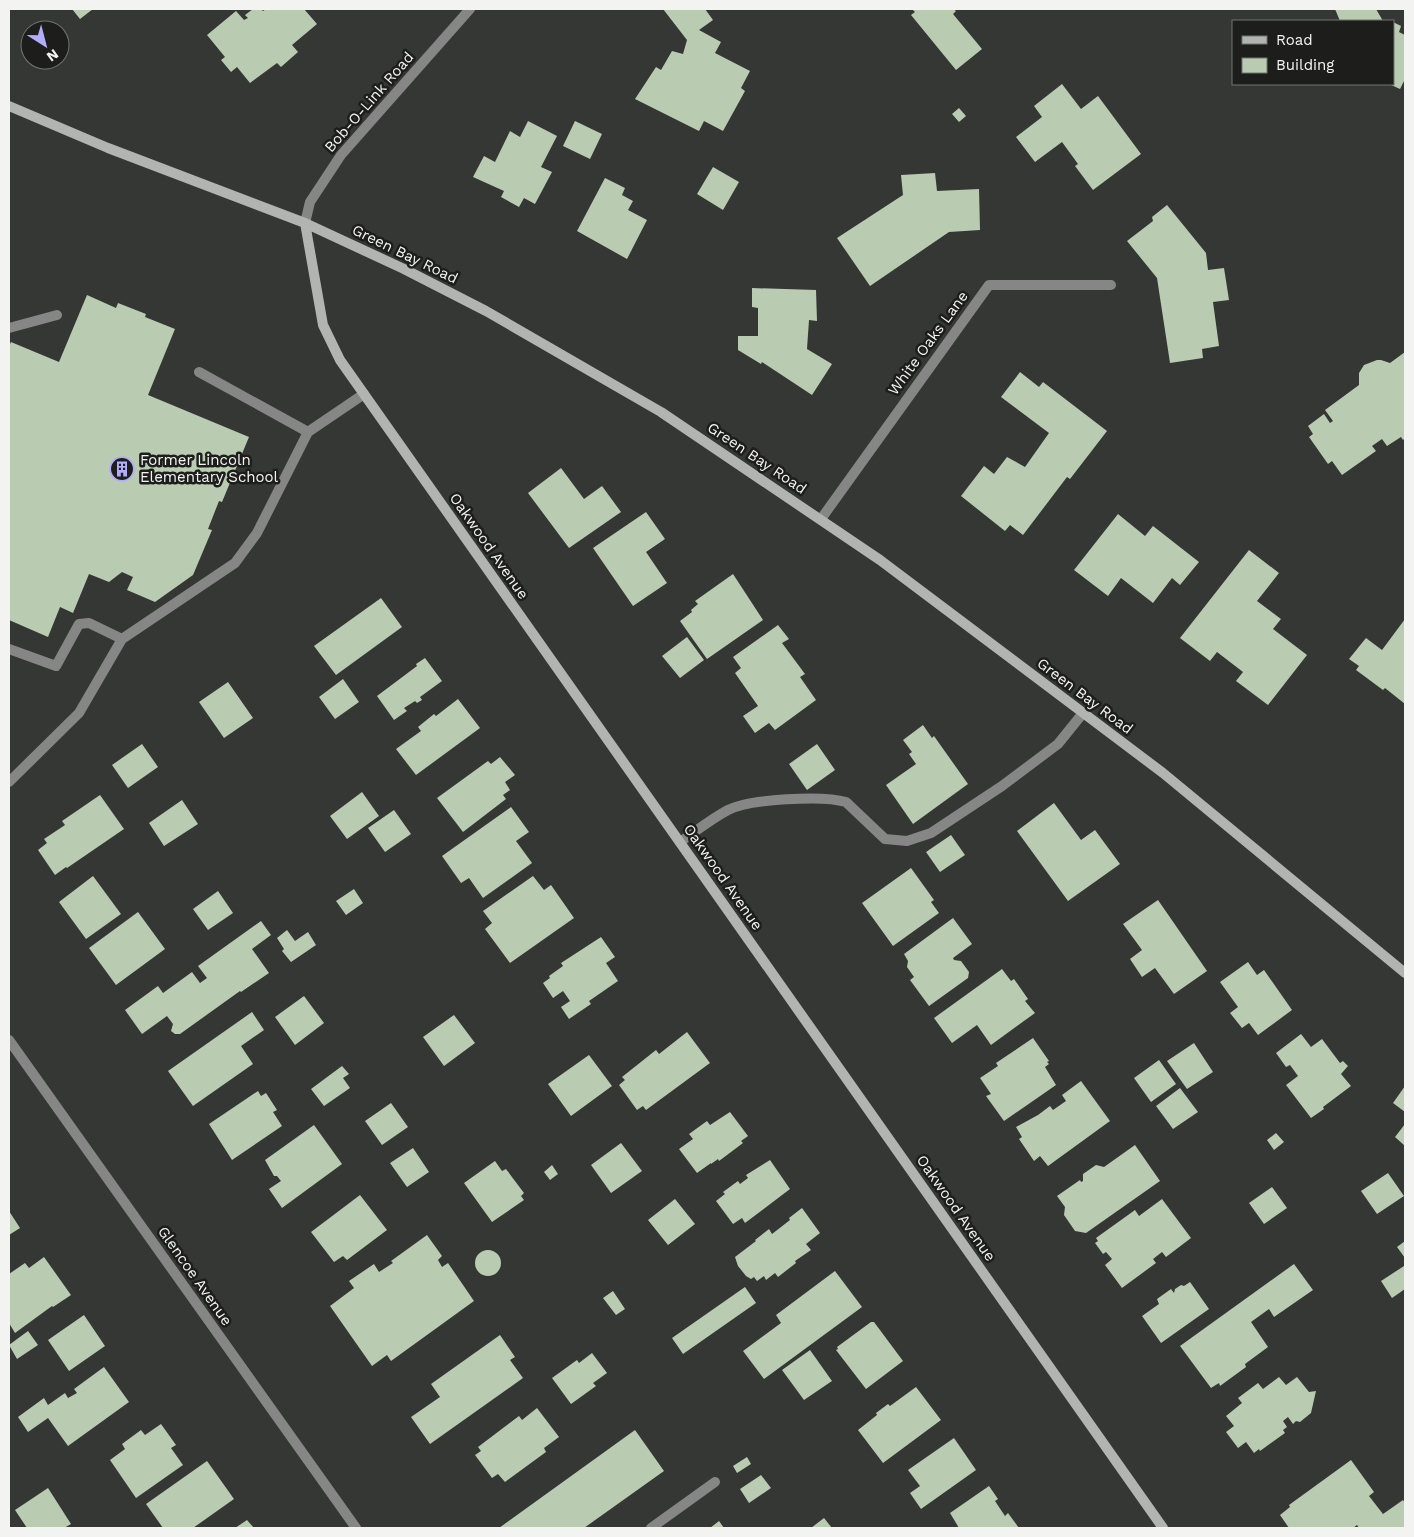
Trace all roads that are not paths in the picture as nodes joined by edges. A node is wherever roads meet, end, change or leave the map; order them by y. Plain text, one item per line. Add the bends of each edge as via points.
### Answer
1 (470, 9) edge
2 (9, 106) edge
3 (305, 223) junction
4 (1112, 285) dead end
5 (57, 315) dead end
6 (9, 328) edge
7 (200, 372) dead end
8 (364, 394) junction
9 (308, 432) junction
10 (821, 519) junction
11 (122, 639) junction
12 (9, 649) edge
13 (1082, 713) junction
14 (9, 782) edge
15 (680, 842) junction
16 (1405, 973) edge
17 (9, 1040) edge
18 (715, 1482) dead end
19 (356, 1528) edge
20 (651, 1528) edge
21 (1163, 1528) edge

1 - 3 street, Bob-O-Link Road via 341,155 310,202
2 - 3 main road, Green Bay Road via 108,148
3 - 8 main road, Oakwood Avenue via 323,325 340,360
3 - 10 main road, Green Bay Road via 486,311 661,412
4 - 10 street, White Oaks Lane via 989,285
5 - 6 street
7 - 9 street
8 - 9 street
8 - 15 main road, Oakwood Avenue
9 - 11 street via 257,533 235,563
10 - 13 main road, Green Bay Road
11 - 12 street via 89,623 79,624 56,666
11 - 14 street via 79,713
13 - 15 street via 1058,744 1002,786 923,836 907,841 885,839 846,802 788,800 754,802 729,810
13 - 16 main road, Green Bay Road via 1163,773
15 - 21 main road, Oakwood Avenue
17 - 19 street, Glencoe Avenue
18 - 20 street

